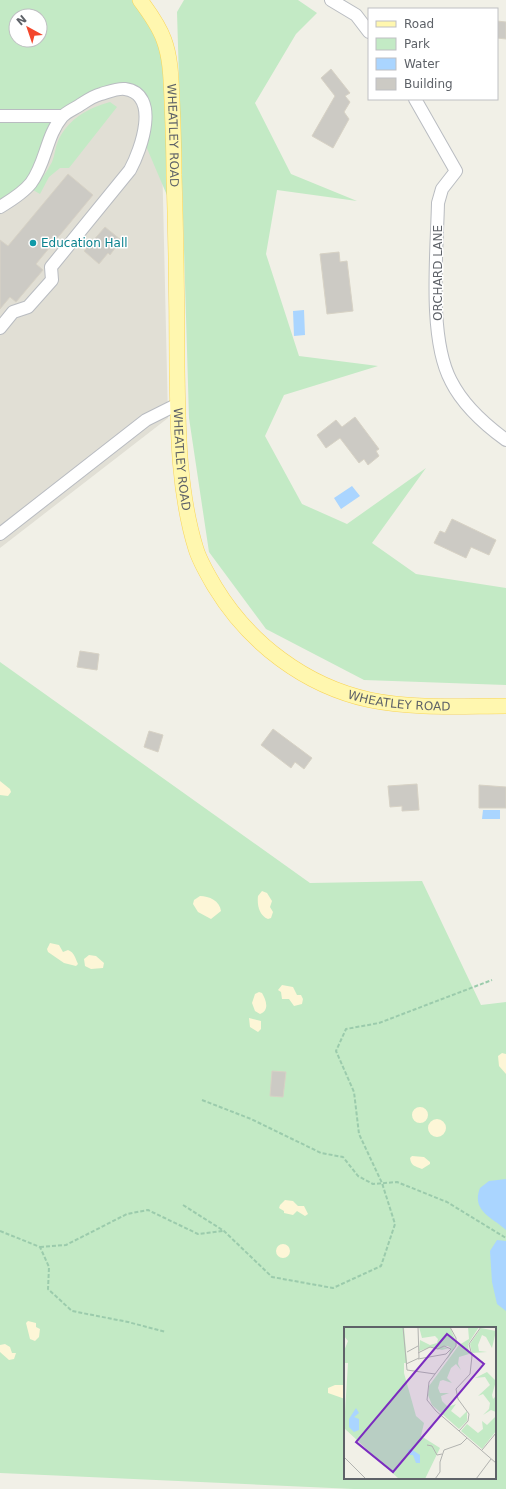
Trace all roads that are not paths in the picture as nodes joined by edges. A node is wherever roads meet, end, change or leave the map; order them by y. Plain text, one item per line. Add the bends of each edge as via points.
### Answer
1 (140, 0) edge
2 (331, 0) edge
3 (368, 31) edge
4 (416, 100) edge
5 (0, 116) edge
6 (63, 116) junction
7 (0, 207) edge
8 (0, 328) edge
9 (178, 404) junction
10 (506, 440) edge
11 (0, 534) edge
12 (506, 706) edge

1 - 9 main road, WHEATLEY ROAD via 164,40 171,69
2 - 3 street via 349,9
4 - 10 street, ORCHARD LANE via 456,171 440,192 438,203 437,314 442,359 450,380 463,401
5 - 6 street
6 - 7 street via 53,130 40,169 31,184
6 - 8 street via 99,94 123,89 134,92 142,100 145,109 143,139 138,156 130,170 51,267 52,280 28,307 13,312
9 - 11 street via 146,420
9 - 12 main road, WHEATLEY ROAD via 186,517 196,550 223,601 242,625 265,647 309,677 370,700 438,706

